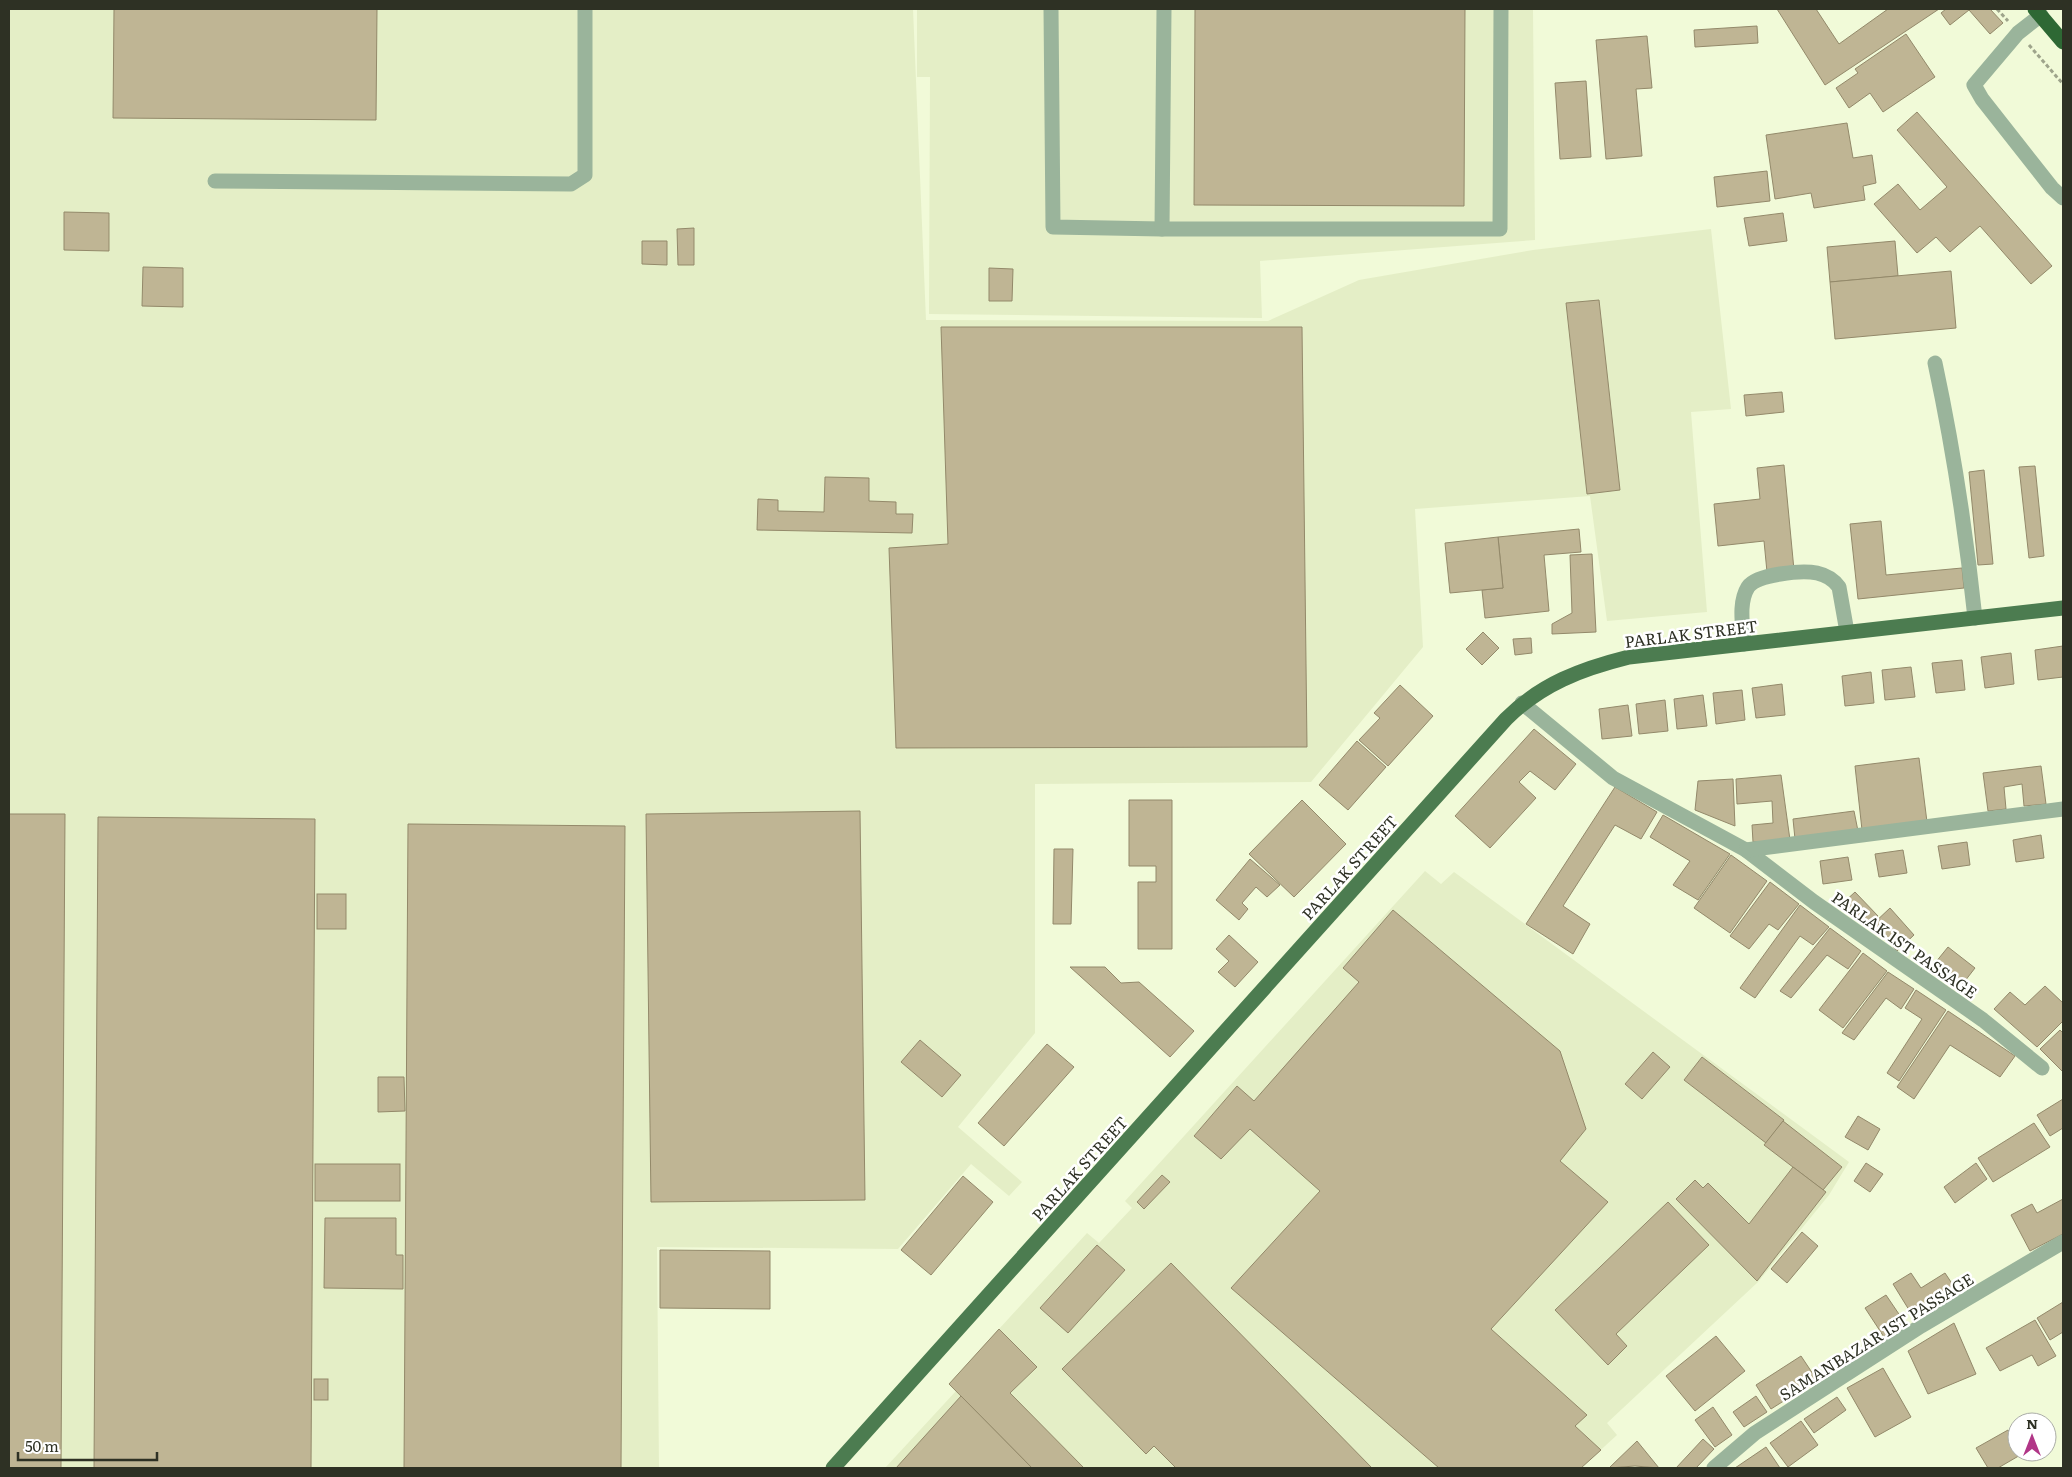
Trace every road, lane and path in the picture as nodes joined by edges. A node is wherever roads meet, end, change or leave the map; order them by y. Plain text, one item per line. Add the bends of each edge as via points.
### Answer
1 (585, 9) edge
2 (1050, 9) edge
3 (1164, 9) edge
4 (1501, 9) edge
5 (2038, 12) edge
6 (2063, 42) edge
7 (215, 181) dead end
8 (2063, 198) edge
9 (1162, 229) junction
10 (1935, 363) dead end
11 (2063, 608) edge
12 (1975, 618) junction
13 (1847, 632) junction
14 (1744, 644) junction
15 (1522, 703) junction
16 (2063, 809) edge
17 (1746, 850) junction
18 (2042, 1068) dead end
19 (2063, 1242) edge
20 (833, 1468) edge
21 (1714, 1468) edge

1 - 7 street via 585,176 571,184
2 - 9 street via 1053,227
3 - 9 street
4 - 9 street via 1500,229
5 - 6 highway
5 - 8 street via 1974,85
10 - 12 street via 1969,558
11 - 12 main road, PARLAK STREET
12 - 13 main road, PARLAK STREET
13 - 14 main road, PARLAK STREET
13 - 14 street via 1836,583 1816,573 1788,574 1761,578 1753,581 1747,589 1742,602
14 - 15 main road, PARLAK STREET via 1645,655 1595,666 1555,681
15 - 17 street, PARLAK 1ST PASSAGE via 1613,778
15 - 20 main road, PARLAK STREET
16 - 17 street
17 - 18 street, PARLAK 1ST PASSAGE via 1814,902 1983,1020
19 - 21 street, SAMANBAZAR 1ST PASSAGE via 1921,1326 1796,1406 1755,1433

